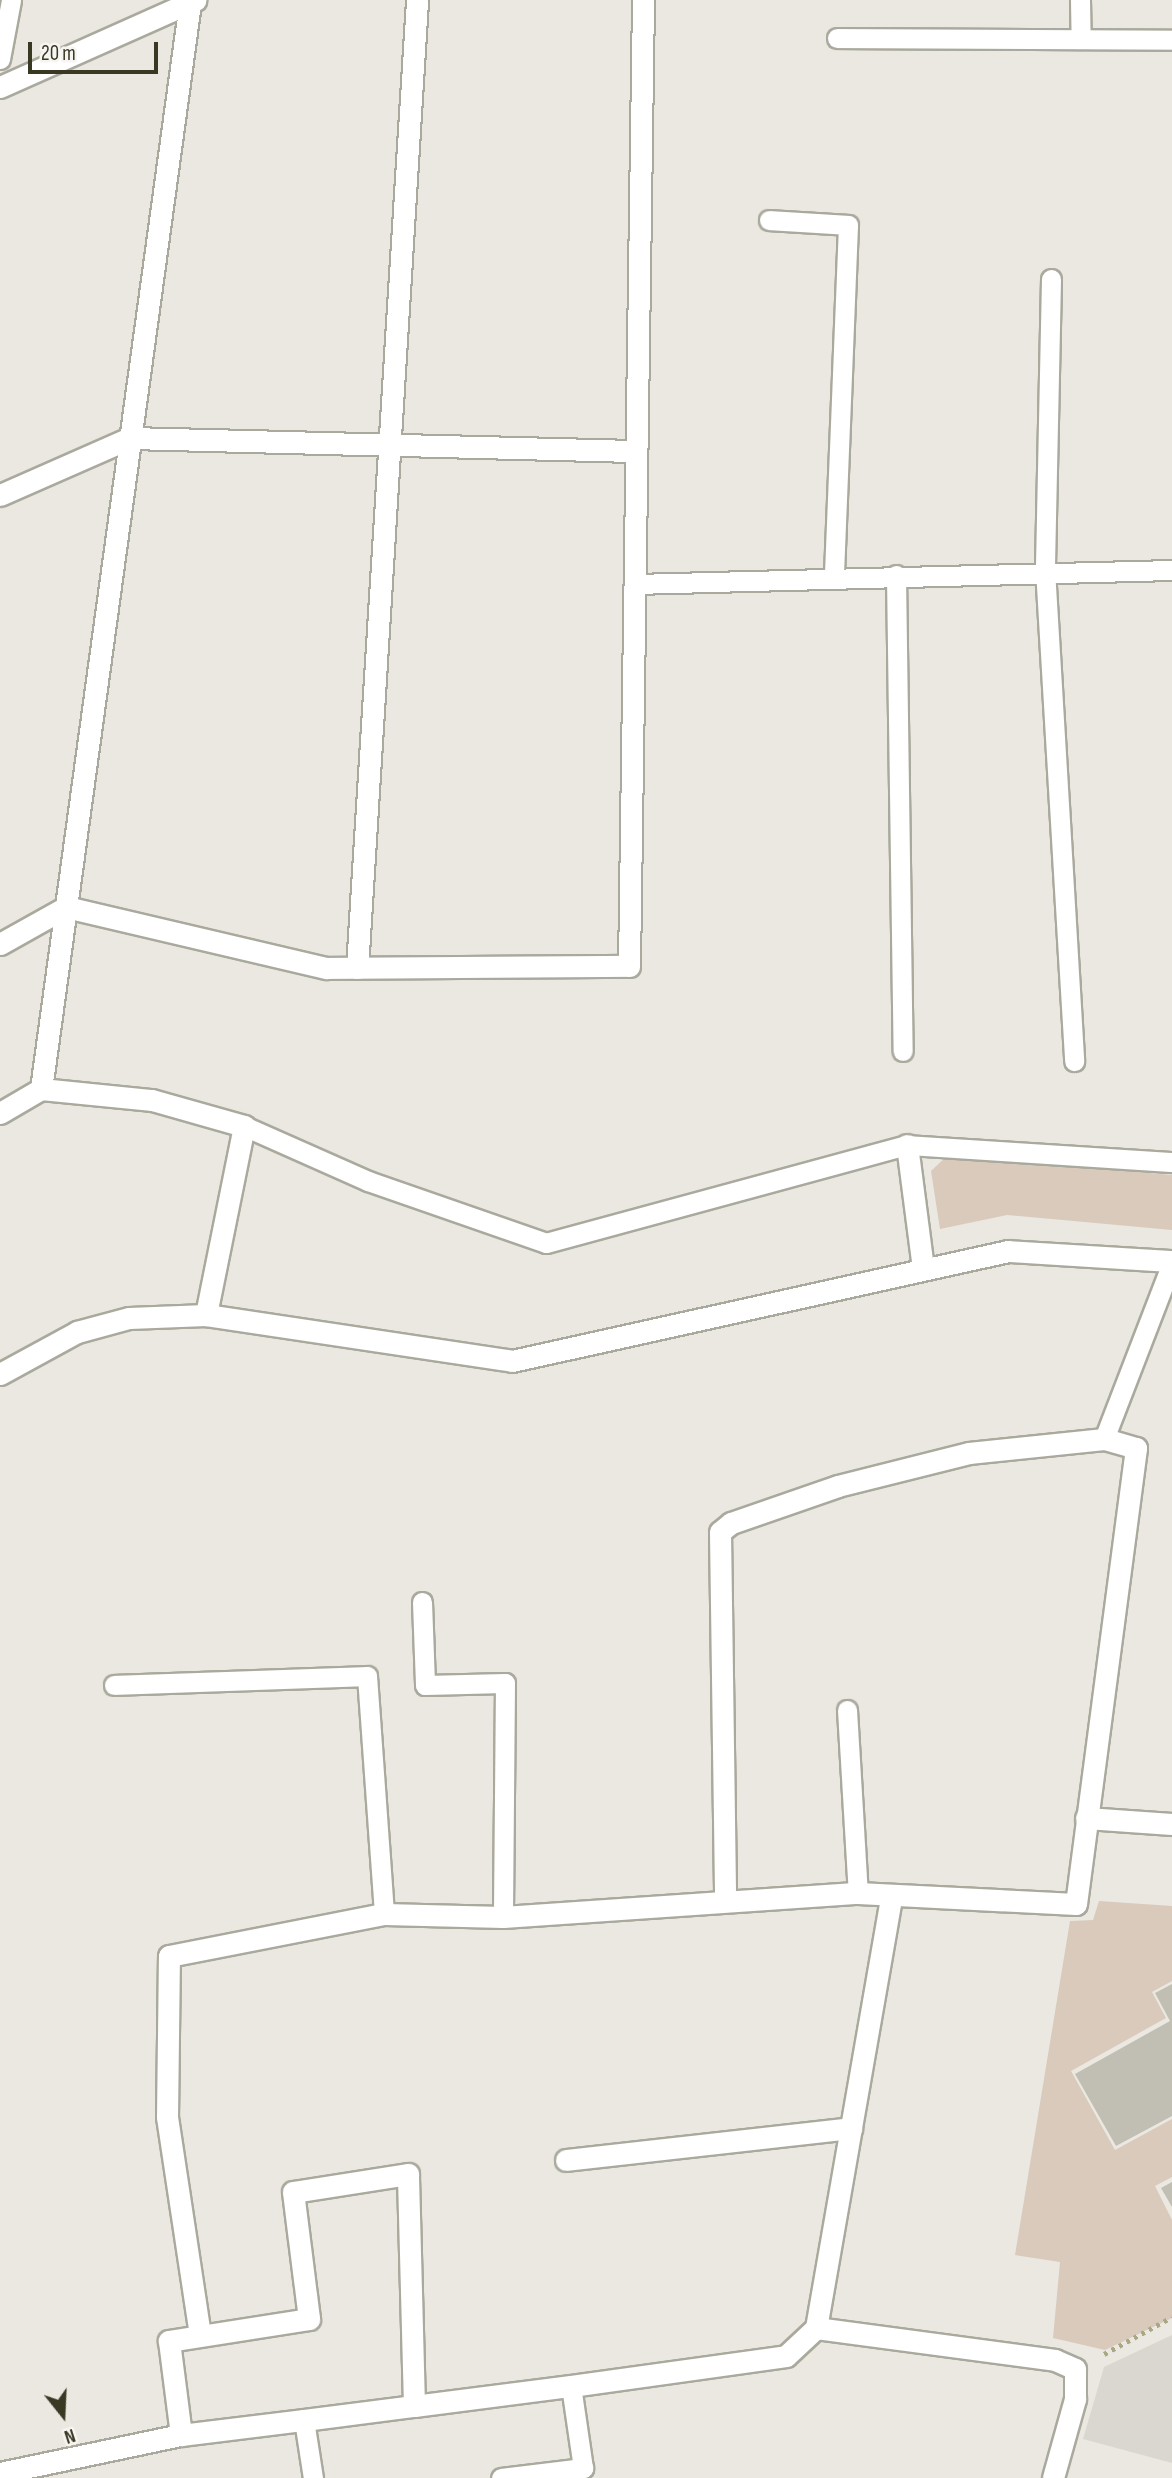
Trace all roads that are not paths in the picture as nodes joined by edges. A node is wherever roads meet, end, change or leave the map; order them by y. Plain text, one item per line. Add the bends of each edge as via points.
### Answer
1 (11, 0) edge
2 (417, 0) edge
3 (643, 0) edge
4 (1080, 0) edge
5 (192, 1) edge
6 (837, 38) dead end
7 (1082, 39) junction
8 (1172, 40) edge
9 (0, 60) edge
10 (0, 87) edge
11 (769, 220) dead end
12 (1051, 279) dead end
13 (130, 438) junction
14 (393, 444) junction
15 (634, 451) junction
16 (0, 495) edge
17 (1045, 569) junction
18 (1172, 570) edge
19 (896, 575) junction
20 (834, 577) junction
21 (634, 584) junction
22 (66, 907) junction
23 (0, 944) edge
24 (357, 968) junction
25 (903, 1051) dead end
26 (1074, 1062) dead end
27 (41, 1089) junction
28 (0, 1113) edge
29 (244, 1126) junction
30 (907, 1145) junction
31 (1172, 1162) edge
32 (1172, 1262) edge
33 (923, 1269) junction
34 (206, 1315) junction
35 (0, 1374) edge
36 (1104, 1439) junction
37 (422, 1602) dead end
38 (114, 1685) dead end
39 (847, 1710) dead end
40 (1086, 1818) junction
41 (1172, 1824) edge
42 (858, 1893) junction
43 (891, 1897) junction
44 (725, 1901) junction
45 (384, 1914) junction
46 (503, 1917) junction
47 (851, 2128) junction
48 (566, 2160) dead end
49 (816, 2328) junction
50 (200, 2335) junction
51 (571, 2386) junction
52 (414, 2406) junction
53 (304, 2420) junction
54 (181, 2435) junction
55 (0, 2473) edge
56 (313, 2478) edge
57 (501, 2478) edge
58 (1053, 2478) edge

1 - 9 lane
2 - 14 street
3 - 15 street
4 - 7 lane
5 - 10 street
5 - 13 street
6 - 7 lane
7 - 8 lane
11 - 20 lane via 848,225
12 - 17 lane
13 - 14 street
13 - 16 street
13 - 22 street
14 - 15 street
14 - 24 street
15 - 21 street
17 - 18 lane
17 - 19 lane
17 - 26 lane
19 - 20 lane
19 - 25 lane
20 - 21 lane
21 - 24 street via 629,966
22 - 23 street
22 - 24 street via 327,968
22 - 27 street
27 - 28 street
27 - 29 street via 152,1100
29 - 30 lane via 368,1181 546,1243
29 - 34 street
30 - 31 lane
30 - 33 street
32 - 33 street via 1008,1251
32 - 36 lane
33 - 34 street via 512,1361
34 - 35 street via 129,1318 77,1332
36 - 40 street via 1136,1448
36 - 44 street via 969,1453 838,1486 731,1522 720,1532
37 - 46 lane via 425,1685 505,1684
38 - 45 lane via 367,1676
39 - 42 lane
40 - 41 street
40 - 43 street via 1076,1904
42 - 43 street
42 - 44 street
43 - 47 street
44 - 46 street
45 - 46 street
45 - 50 street via 169,1956 167,2117
47 - 48 street
47 - 49 street
49 - 51 street via 786,2356
49 - 58 street via 1055,2360 1075,2369 1075,2399
50 - 52 street via 309,2319 293,2192 408,2174
50 - 54 street via 169,2341
51 - 52 street
51 - 57 lane via 583,2468
52 - 53 street
53 - 54 street
53 - 56 lane
54 - 55 street

